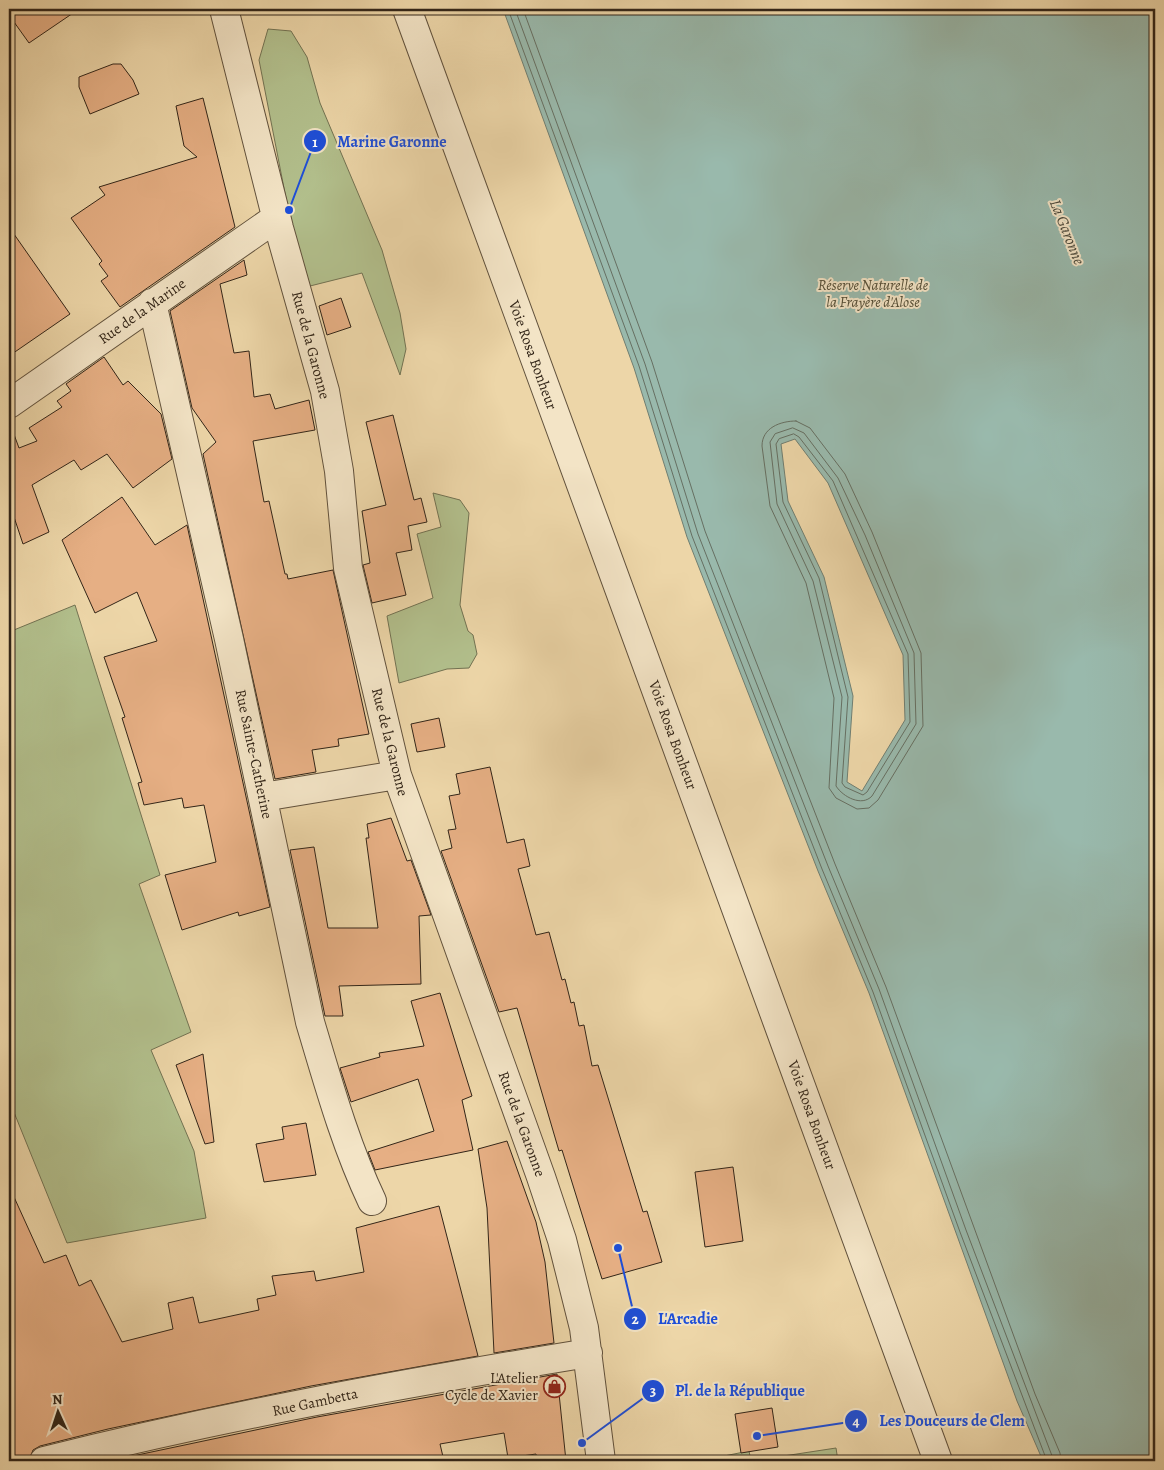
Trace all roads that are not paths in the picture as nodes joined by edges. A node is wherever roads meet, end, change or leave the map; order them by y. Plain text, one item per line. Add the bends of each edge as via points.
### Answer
1 (224, 9) edge
2 (406, 9) edge
3 (276, 218) junction
4 (152, 303) junction
5 (9, 404) edge
6 (397, 775) junction
7 (263, 797) junction
8 (372, 1200) dead end
9 (588, 1353) junction
10 (44, 1461) edge
11 (601, 1461) edge
12 (938, 1461) edge

1 - 3 street, Rue de la Garonne
2 - 12 street, Voie Rosa Bonheur
3 - 4 street, Rue de la Marine
3 - 6 street, Rue de la Garonne via 325,391 339,471 348,568
4 - 5 street, Rue de la Marine
4 - 7 street, Rue Sainte-Catherine
6 - 7 street
6 - 9 street, Rue de la Garonne via 562,1240
7 - 8 street, Rue Sainte-Catherine via 310,1022 327,1081
9 - 10 street, Rue Gambetta via 432,1378 116,1443
9 - 11 street, Rue de la Garonne

